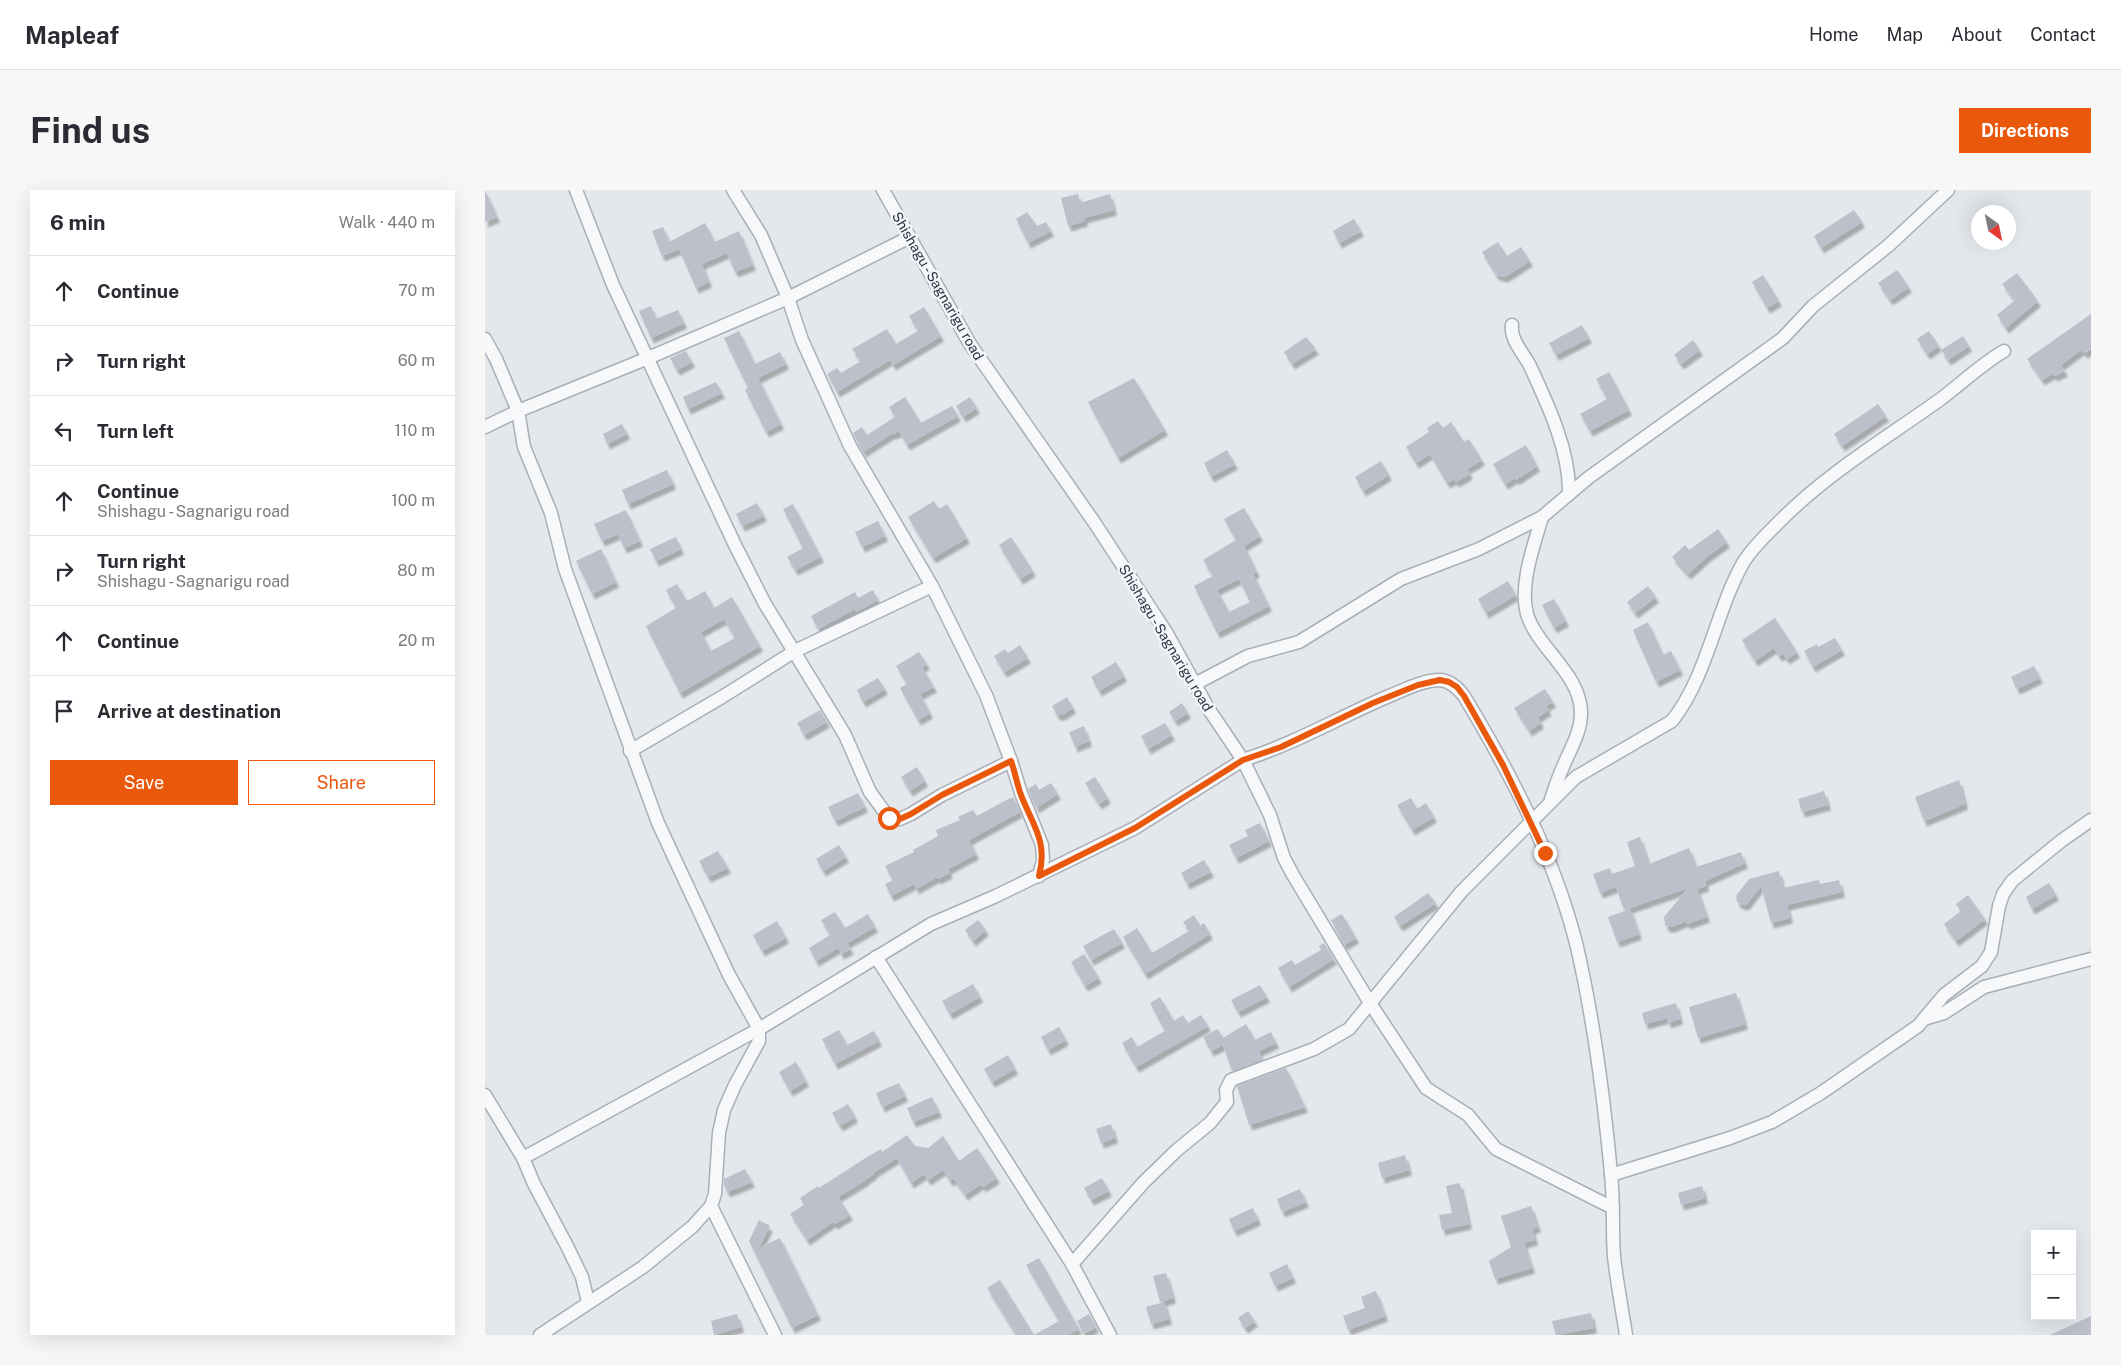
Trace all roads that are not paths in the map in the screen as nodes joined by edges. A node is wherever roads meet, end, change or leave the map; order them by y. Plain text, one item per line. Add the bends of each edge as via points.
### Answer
1 (576, 190) edge
2 (733, 190) edge
3 (883, 190) edge
4 (1948, 190) edge
5 (910, 237) junction
6 (788, 298) junction
7 (1512, 325) dead end
8 (485, 340) edge
9 (2004, 351) dead end
10 (648, 358) junction
11 (518, 411) junction
12 (485, 428) edge
13 (1569, 494) junction
14 (1542, 517) junction
15 (932, 586) junction
16 (795, 650) junction
17 (1195, 684) junction
18 (630, 751) junction
19 (1243, 760) junction
20 (1011, 761) junction
21 (1551, 802) junction
22 (2091, 820) edge
23 (1531, 822) junction
24 (1039, 876) junction
25 (876, 958) junction
26 (2091, 959) edge
27 (1370, 1004) junction
28 (1925, 1019) junction
29 (759, 1029) junction
30 (485, 1095) edge
31 (523, 1158) junction
32 (1611, 1175) junction
33 (711, 1206) junction
34 (1613, 1208) junction
35 (1073, 1264) junction
36 (588, 1302) junction
37 (540, 1335) edge
38 (775, 1335) edge
39 (1110, 1335) edge
40 (1626, 1335) edge

1 - 10 street via 613,285
2 - 6 street via 761,235
3 - 5 street, Shishagu - Sagnarigu road
4 - 13 street via 1888,246 1813,306 1783,338
5 - 6 street
5 - 17 street, Shishagu - Sagnarigu road via 969,344 1094,522 1166,632
6 - 10 street
6 - 15 street via 802,340 850,446
7 - 13 street via 1514,338 1555,427 1568,469
8 - 11 street
9 - 21 street via 1833,473 1760,540 1731,586 1694,688 1672,721 1576,777
10 - 11 street
10 - 16 street via 735,545 765,604
11 - 12 street
11 - 18 street via 524,447 551,512 565,570
13 - 14 street
14 - 17 street via 1479,549 1401,579 1299,642 1248,656
14 - 21 street via 1528,571 1527,614 1562,666 1577,695 1581,713 1577,735
15 - 16 street
15 - 20 street via 986,695
16 - 18 street
16 - 20 street via 845,735 870,792 889,818 900,819 911,814
17 - 19 street, Shishagu - Sagnarigu road
18 - 29 street via 678,869
19 - 23 street via 1281,747 1373,703 1440,680 1457,687 1464,696
19 - 24 street via 1135,828
19 - 27 street, Shishagu - Sagnarigu road via 1270,815 1284,858
20 - 24 street via 1042,845
21 - 23 street
22 - 28 street via 2061,840 2012,881 1999,906 1991,952 1982,966 1944,995
23 - 27 street via 1462,891
23 - 32 street via 1577,946 1593,1031
24 - 25 street via 931,924
25 - 29 street
25 - 35 street
26 - 28 street via 1984,987 1944,1013
27 - 34 street, Shishagu - Sagnarigu road via 1426,1088 1469,1115 1496,1149
27 - 35 street via 1338,1037 1231,1080 1226,1090 1227,1102 1210,1122 1158,1168
28 - 32 street via 1821,1093 1772,1122
29 - 31 street
29 - 33 street via 759,1041 724,1110
30 - 31 street
31 - 36 street via 575,1261
32 - 34 street
33 - 36 street via 692,1227 643,1267
33 - 38 street
34 - 40 street via 1614,1257
35 - 39 street
36 - 37 street

